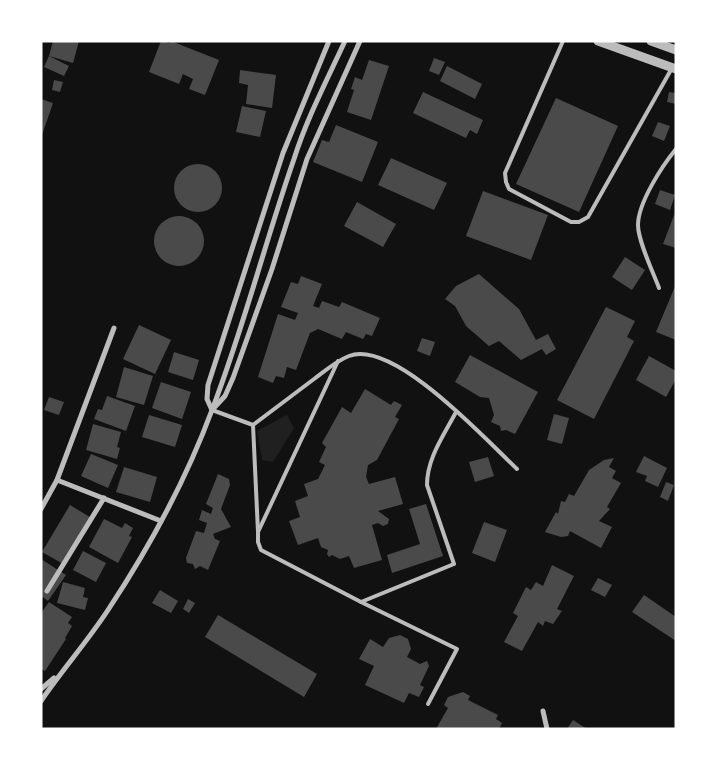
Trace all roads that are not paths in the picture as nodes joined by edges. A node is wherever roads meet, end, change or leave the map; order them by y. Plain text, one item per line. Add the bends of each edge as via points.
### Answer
1 (330, 41) edge
2 (345, 41) edge
3 (360, 41) edge
4 (563, 41) edge
5 (598, 41) edge
6 (650, 41) edge
7 (676, 50) edge
8 (674, 68) edge
9 (676, 149) edge
10 (659, 288) dead end
11 (114, 328) dead end
12 (338, 361) junction
13 (212, 410) junction
14 (456, 412) junction
15 (253, 425) junction
16 (517, 469) dead end
17 (57, 480) junction
18 (104, 498) junction
19 (41, 509) edge
20 (162, 521) junction
21 (258, 536) junction
22 (47, 591) dead end
23 (361, 602) junction
24 (59, 675) junction
25 (41, 689) edge
26 (41, 701) edge
27 (428, 704) dead end
28 (543, 711) dead end
29 (547, 729) edge

1 - 13 street via 283,153 234,302 208,385 206,399
2 - 13 street via 293,159 254,288
3 - 13 street via 307,159 233,378 225,396
4 - 8 lane via 505,173 509,189 571,222 588,217
5 - 8 street
6 - 7 street
9 - 10 lane via 656,178 638,226
11 - 17 street
12 - 14 lane via 357,354 381,358 430,387
12 - 15 lane
12 - 21 lane
13 - 15 lane
13 - 20 street
14 - 16 lane
14 - 23 lane via 429,462 427,475 427,485 454,564
15 - 21 lane
17 - 18 street
17 - 19 street
18 - 20 street
18 - 22 street
20 - 24 street via 108,611
21 - 23 lane via 261,550
23 - 27 lane via 457,649
24 - 25 street
24 - 26 street
28 - 29 street

